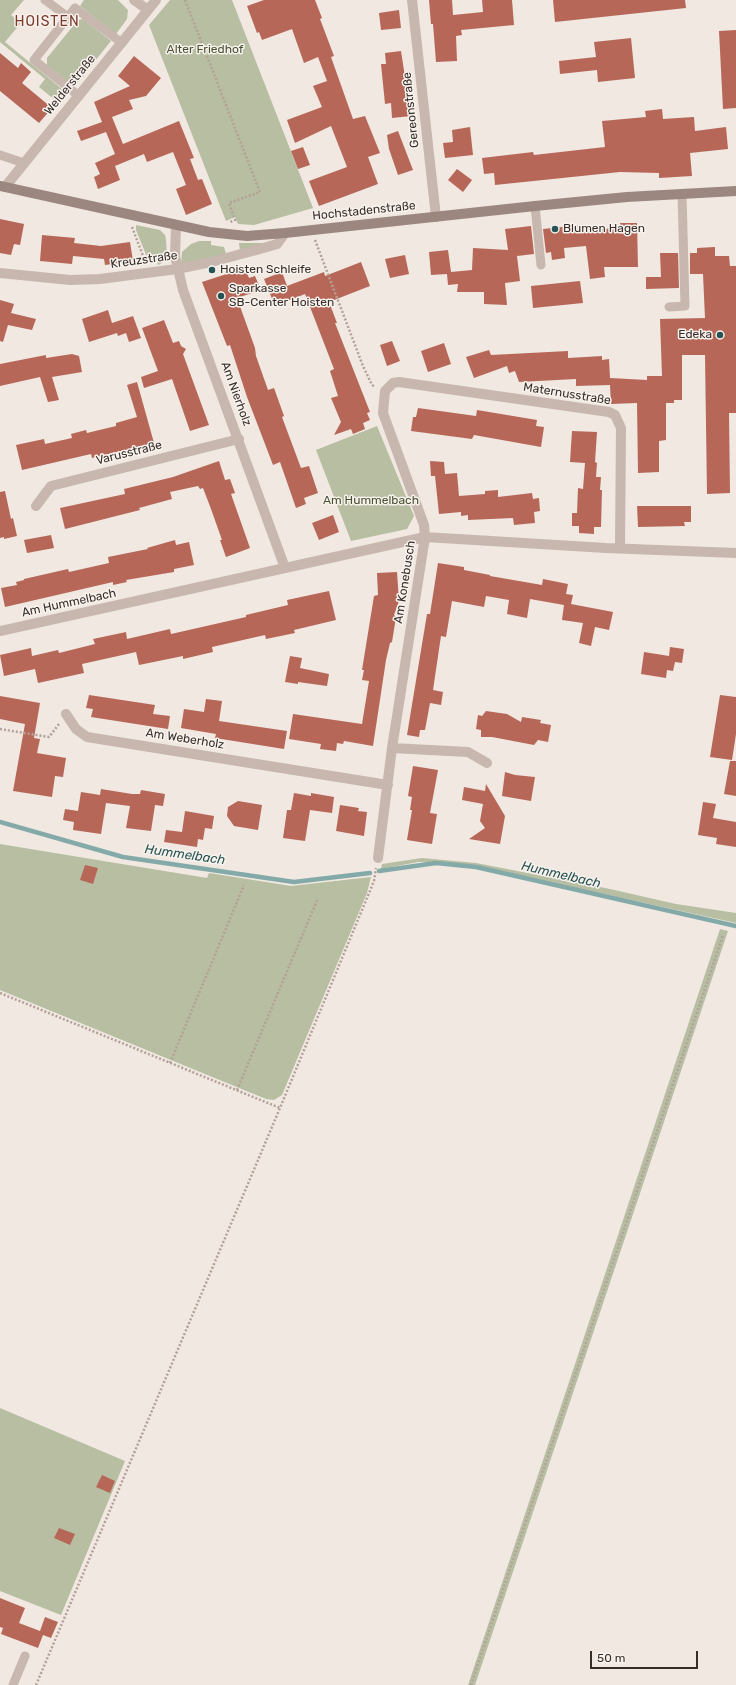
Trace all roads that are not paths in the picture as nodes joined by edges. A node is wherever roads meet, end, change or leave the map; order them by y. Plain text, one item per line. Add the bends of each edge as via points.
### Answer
1 (45, 0) edge
2 (134, 0) edge
3 (156, 0) edge
4 (412, 0) edge
5 (148, 10) junction
6 (68, 18) junction
7 (122, 43) junction
8 (79, 96) junction
9 (0, 155) edge
10 (24, 163) junction
11 (2, 186) edge
12 (736, 191) edge
13 (682, 194) junction
14 (535, 206) junction
15 (436, 217) junction
16 (176, 226) junction
17 (285, 234) junction
18 (541, 265) dead end
19 (177, 268) junction
20 (0, 273) edge
21 (669, 306) dead end
22 (385, 391) joint
23 (238, 439) junction
24 (36, 506) dead end
25 (425, 537) junction
26 (620, 547) junction
27 (736, 553) edge
28 (285, 568) junction
29 (0, 631) edge
30 (66, 714) road end
31 (392, 748) junction
32 (487, 764) dead end
33 (388, 785) junction
34 (377, 863) road end
35 (25, 1656) dead end
36 (14, 1685) edge

1 - 6 lane
2 - 5 street
3 - 5 street, Welderstraße
4 - 15 street, Gereonstraße
5 - 7 street, Welderstraße
6 - 7 lane via 75,8
6 - 8 lane via 34,60
7 - 8 street, Welderstraße
8 - 10 street, Welderstraße
9 - 10 lane
10 - 11 street, Welderstraße
11 - 16 main road, Hochstadenstraße
12 - 13 main road, Hochstadenstraße
13 - 14 main road, Hochstadenstraße
13 - 21 lane via 685,306
14 - 15 main road, Hochstadenstraße
14 - 18 lane
15 - 17 main road, Hochstadenstraße
16 - 17 main road, Hochstadenstraße via 228,235
16 - 19 street, Am Nierholz via 174,243
17 - 19 street, Kreuzstraße via 277,244 260,250
19 - 20 street, Kreuzstraße via 85,280
19 - 23 street, Am Nierholz
22 - 25 street, Am Konebusch via 383,413 424,525
22 - 26 street, Maternusstraße via 392,383 399,382 609,412 615,415 621,428
23 - 24 street, Varusstraße via 51,486
23 - 28 street, Am Nierholz
25 - 26 street, Am Hummelbach
25 - 28 street, Am Hummelbach
25 - 31 street, Am Konebusch
26 - 27 street, Am Hummelbach
28 - 29 street, Am Hummelbach
30 - 33 street, Am Weberholz via 76,729 87,737
31 - 32 street via 468,752
31 - 33 street, Am Konebusch
33 - 34 street, Am Konebusch
35 - 36 lane

